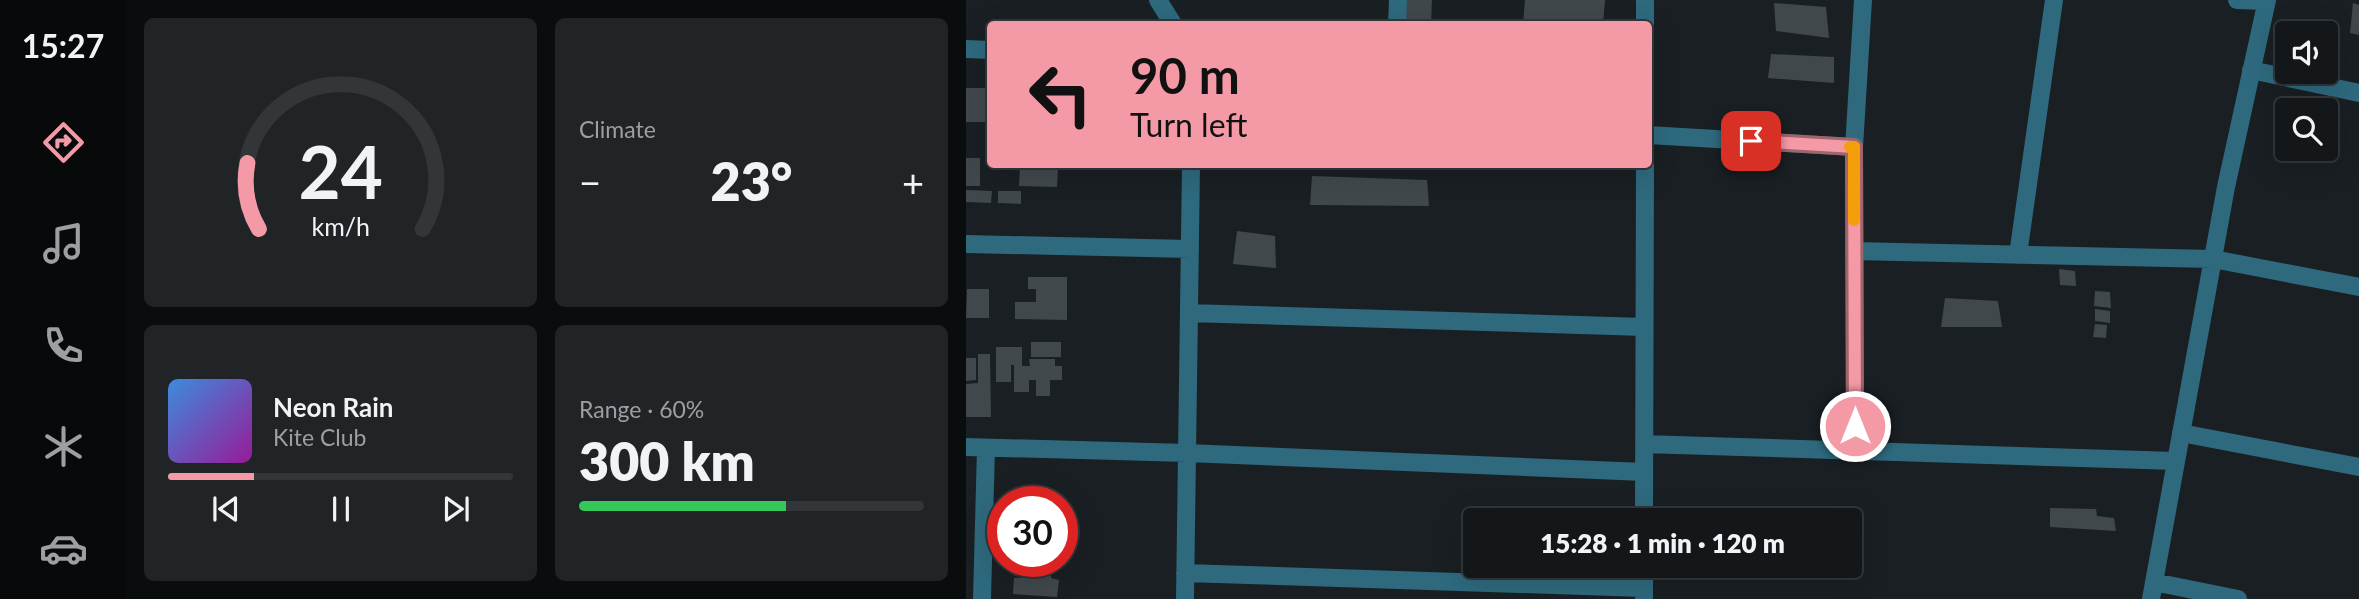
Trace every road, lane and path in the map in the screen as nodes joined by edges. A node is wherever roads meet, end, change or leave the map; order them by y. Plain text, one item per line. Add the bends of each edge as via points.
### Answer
1 (1158, 0) edge
2 (1398, 0) edge
3 (1645, 0) edge
4 (1863, 0) edge
5 (2054, 0) edge
6 (2237, 0) edge
7 (2267, 1) edge
8 (1171, 21) edge
9 (1397, 21) edge
10 (1645, 21) edge
11 (966, 50) edge
12 (987, 50) edge
13 (2251, 70) junction
14 (2359, 93) edge
15 (1652, 135) edge
16 (1854, 147) junction
17 (1191, 168) edge
18 (1645, 168) edge
19 (966, 244) edge
20 (1190, 249) junction
21 (1854, 251) junction
22 (2018, 255) junction
23 (2213, 259) junction
24 (2359, 287) edge
25 (1189, 313) junction
26 (1644, 327) junction
27 (2181, 433) junction
28 (1644, 444) junction
29 (966, 447) edge
30 (986, 448) junction
31 (1855, 451) junction
32 (1187, 453) junction
33 (2176, 461) junction
34 (2359, 467) edge
35 (1644, 472) junction
36 (1644, 508) edge
37 (1185, 573) junction
38 (2152, 591) edge
39 (1644, 594) edge
40 (982, 599) edge
41 (1185, 599) edge
42 (2238, 599) edge

1 - 8 street
2 - 9 street
3 - 10 street
4 - 16 street
5 - 22 street
6 - 7 street
7 - 13 street
11 - 12 street
13 - 14 street
13 - 23 street
15 - 16 street
16 - 21 street
17 - 20 street
18 - 26 street
19 - 20 street
20 - 25 street
21 - 22 street
21 - 31 street
22 - 23 street
23 - 24 street
23 - 27 street
25 - 26 street
25 - 32 street
26 - 28 street
27 - 33 street
27 - 34 street
28 - 31 street
28 - 35 street
29 - 30 street
30 - 32 street
30 - 40 street
31 - 33 street
32 - 35 street
32 - 37 street
33 - 38 street
35 - 36 street
37 - 39 street
37 - 41 street
38 - 42 street

